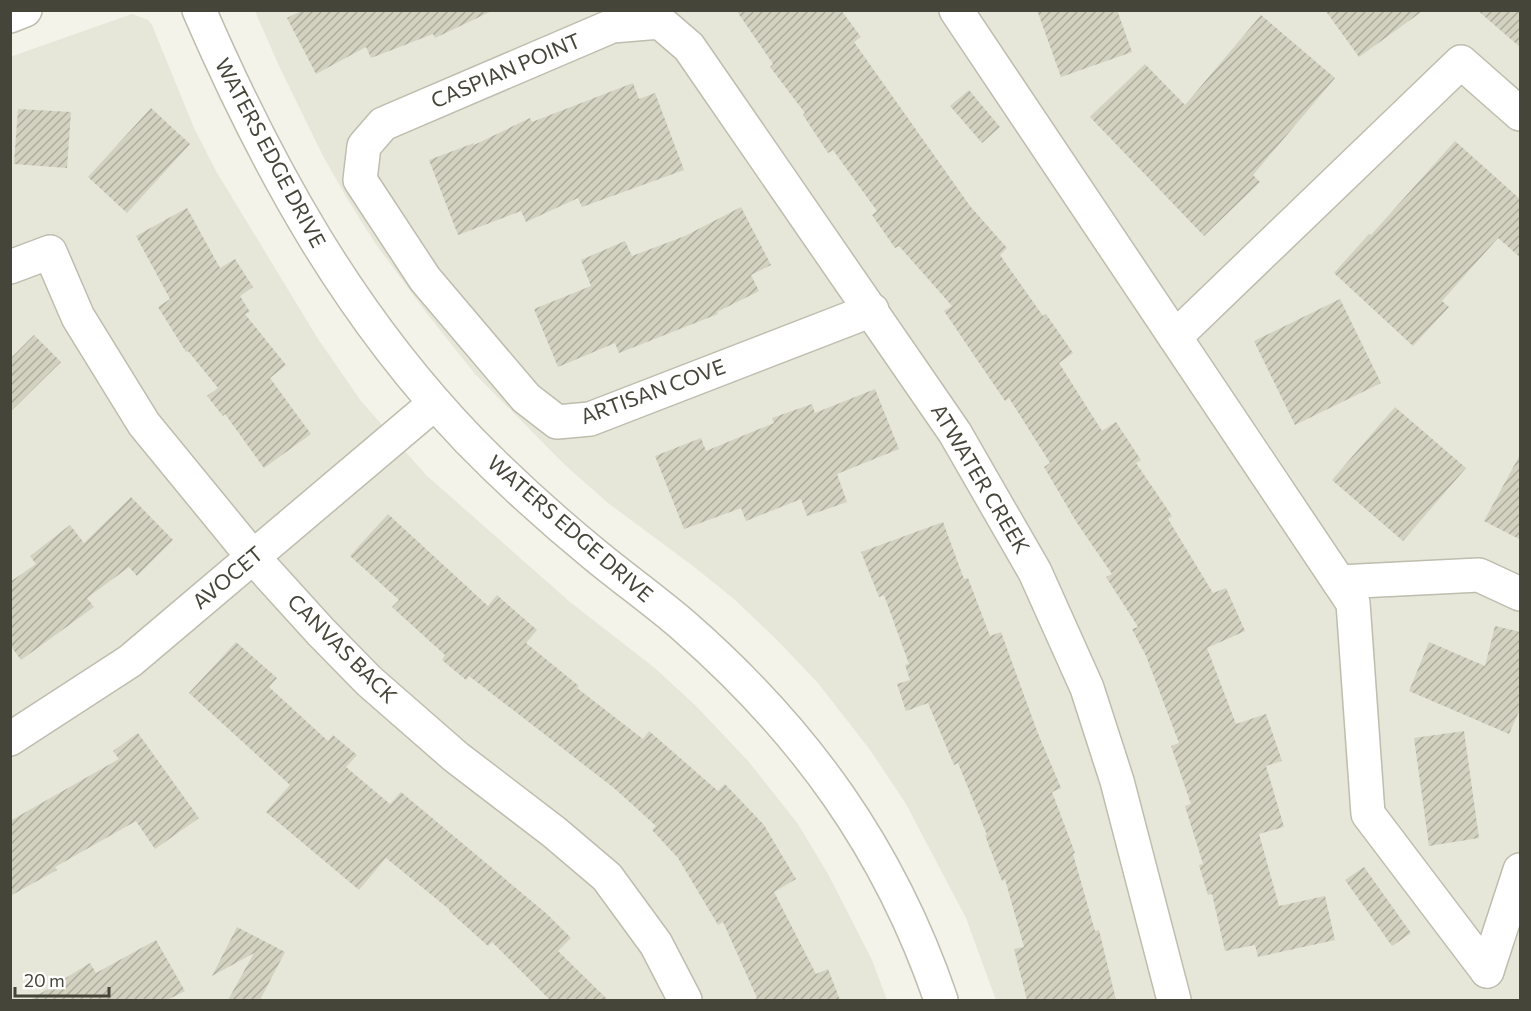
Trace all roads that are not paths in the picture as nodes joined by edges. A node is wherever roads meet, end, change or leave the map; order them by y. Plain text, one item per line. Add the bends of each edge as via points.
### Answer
1 (25, 10) edge
2 (199, 10) edge
3 (956, 10) edge
4 (10, 16) edge
5 (660, 22) joint
6 (1521, 114) edge
7 (364, 146) joint
8 (10, 267) edge
9 (872, 310) junction
10 (1175, 337) junction
11 (435, 403) junction
12 (253, 557) junction
13 (1339, 582) junction
14 (1521, 594) edge
15 (10, 739) edge
16 (1521, 870) edge
17 (685, 1000) edge
18 (940, 1000) edge
19 (1174, 1000) edge

1 - 4 street
2 - 11 street, WATERS EDGE DRIVE via 255,134 314,239 383,339
3 - 10 street
5 - 7 street, CASPIAN POINT via 612,26 383,124
5 - 9 street, ATWATER CREEK via 689,47
6 - 10 street via 1461,62
7 - 9 street, ARTISAN COVE via 360,180 425,279 526,398 557,422 590,419
8 - 12 street, CANVAS BACK via 50,252 78,316 144,424
9 - 19 street, ATWATER CREEK via 955,433 1035,572 1087,688 1117,781
10 - 13 street
11 - 12 street, AVOCET
11 - 18 street, WATERS EDGE DRIVE via 537,506 683,625 786,727 832,786 877,858 913,929
12 - 15 street, AVOCET via 130,661
12 - 17 street, CANVAS BACK via 369,681 456,757 607,876 656,944
13 - 14 street via 1479,575
13 - 16 street via 1353,603 1368,814 1487,971

